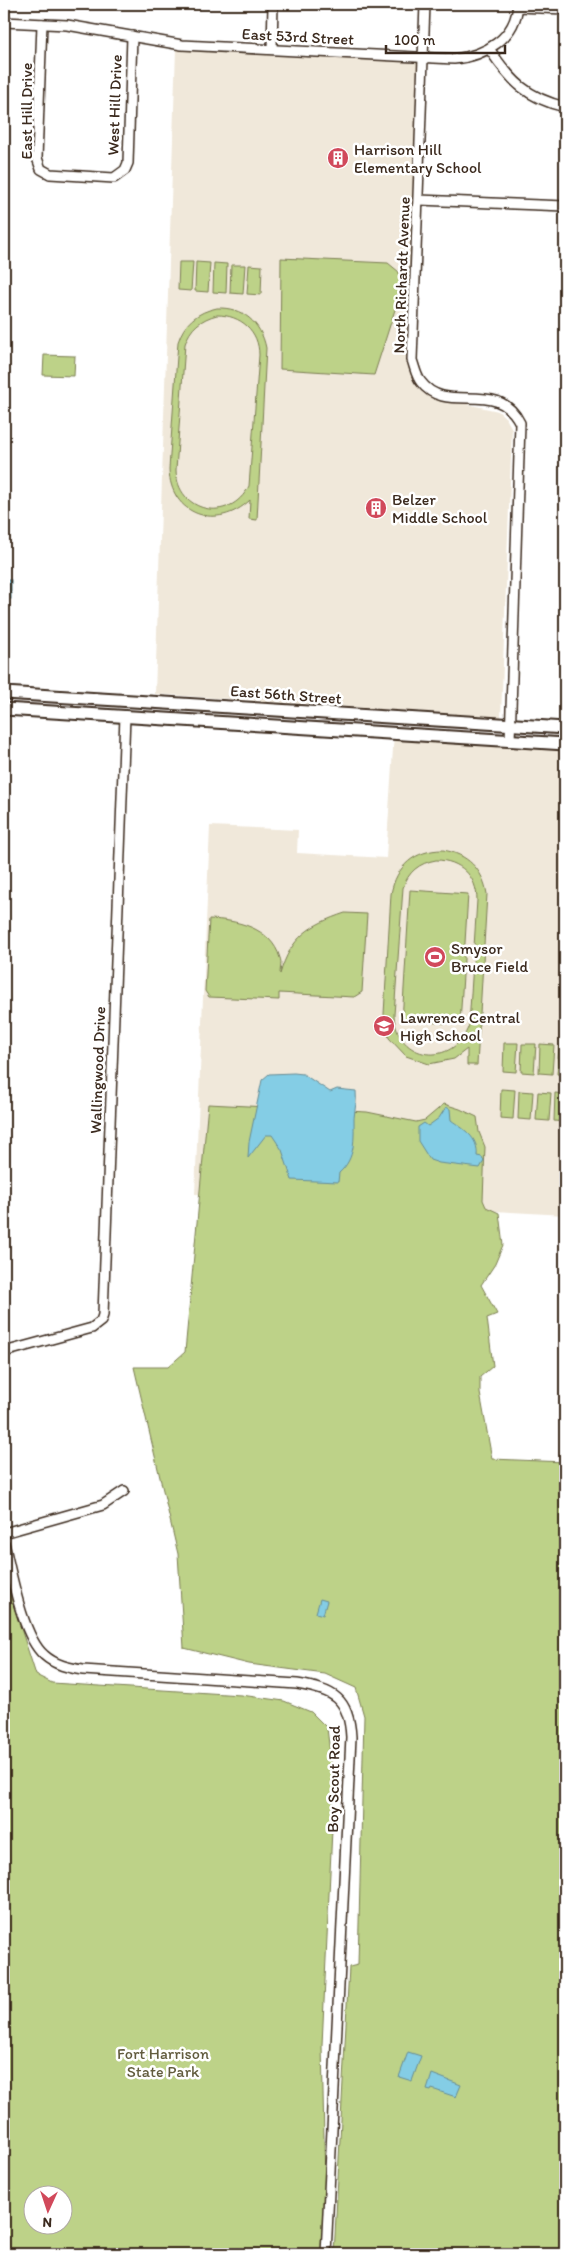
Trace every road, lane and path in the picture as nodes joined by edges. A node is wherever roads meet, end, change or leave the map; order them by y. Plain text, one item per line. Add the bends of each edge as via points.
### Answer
1 (273, 4) edge
2 (425, 4) edge
3 (518, 5) edge
4 (565, 9) edge
5 (4, 22) edge
6 (42, 24) junction
7 (132, 36) junction
8 (272, 49) junction
9 (490, 50) junction
10 (423, 58) junction
11 (565, 107) edge
12 (122, 174) joint
13 (419, 200) junction
14 (565, 206) edge
15 (4, 693) edge
16 (250, 708) junction
17 (4, 709) edge
18 (124, 716) junction
19 (249, 724) junction
20 (509, 725) junction
21 (565, 728) edge
22 (510, 741) junction
23 (565, 744) edge
24 (4, 1352) edge
25 (124, 1491) dead end
26 (4, 1533) edge
27 (4, 1543) edge
28 (326, 2254) edge

1 - 8 street
2 - 10 street, North Richardt Avenue
3 - 4 street, East 53rd Street
3 - 9 street, East 53rd Street via 511,27
5 - 6 street, East 53rd Street
6 - 7 street, East 53rd Street
6 - 12 street, East Hill Drive via 37,157 41,169 50,174 114,178
7 - 8 street, East 53rd Street via 182,44
7 - 12 street, West Hill Drive via 128,163
8 - 10 street, East 53rd Street
9 - 10 street, East 53rd Street via 465,58
9 - 11 street via 509,77 526,91 546,102
10 - 13 street, North Richardt Avenue
13 - 14 street
13 - 20 street, North Richardt Avenue via 412,360 416,375 428,390 442,396 493,399 504,403 520,423
15 - 16 main road, East 56th Street
16 - 19 street
16 - 20 main road, East 56th Street
17 - 18 main road, East 56th Street
18 - 19 main road, East 56th Street
18 - 24 street, Wallingwood Drive via 103,1315 92,1328
19 - 22 main road, East 56th Street
20 - 21 main road, East 56th Street
20 - 22 street, North Richardt Avenue
22 - 23 main road, East 56th Street
25 - 26 street via 103,1506
27 - 28 street, Boy Scout Road via 30,1634 39,1650 55,1662 91,1671 297,1684 326,1691 346,1706 351,1737

